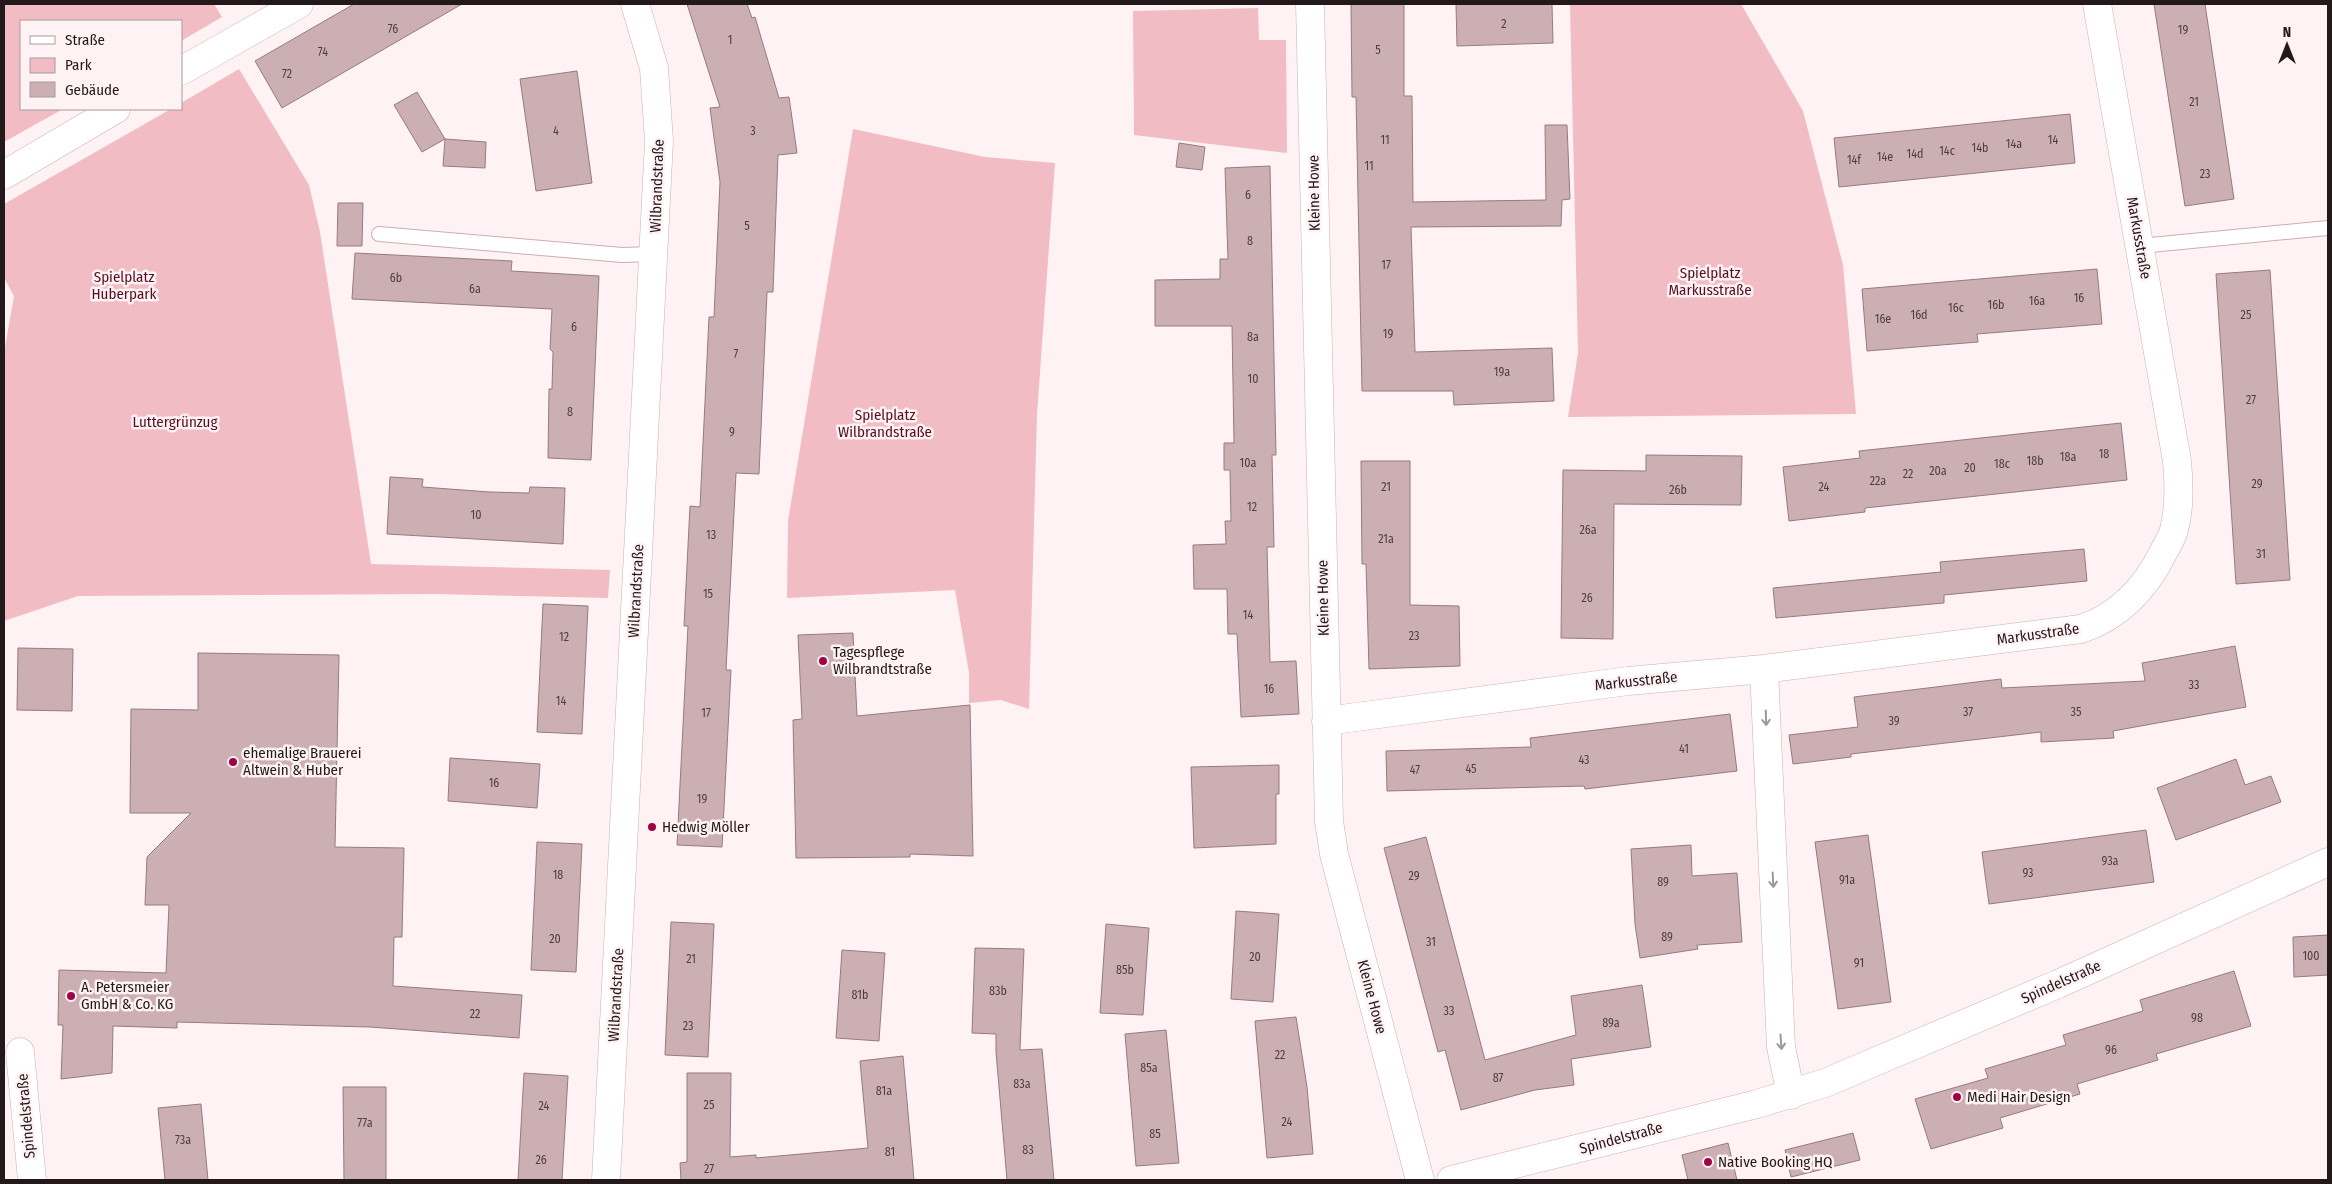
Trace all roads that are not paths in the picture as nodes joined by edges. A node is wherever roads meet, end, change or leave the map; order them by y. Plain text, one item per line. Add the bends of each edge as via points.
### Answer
1 (299, 4) edge
2 (635, 4) edge
3 (1310, 4) edge
4 (2097, 4) edge
5 (182, 70) edge
6 (114, 110) edge
7 (4, 175) edge
8 (2328, 228) edge
9 (379, 234) dead end
10 (2140, 246) junction
11 (654, 254) junction
12 (1764, 669) junction
13 (1326, 721) junction
14 (2328, 862) edge
15 (20, 1052) dead end
16 (1791, 1094) junction
17 (32, 1180) edge
18 (606, 1180) edge
19 (1420, 1180) edge
20 (1450, 1180) edge

1 - 5 street
2 - 11 street, Wilbrandstraße via 654,68 659,132
3 - 13 street, Kleine Howe
4 - 10 street, Markusstraße
6 - 7 street
8 - 10 lane
9 - 11 lane via 622,255
10 - 12 street, Markusstraße via 2178,462 2180,492 2174,531 2158,563 2135,597 2098,623 2081,630
11 - 18 street, Wilbrandstraße
12 - 13 street, Markusstraße via 1628,681
12 -> 16 street via 1781,1047
13 - 19 street, Kleine Howe via 1329,821 1334,854
14 - 16 street, Spindelstraße via 2058,984 1866,1066
15 - 17 street, Spindelstraße
16 - 20 street, Spindelstraße

